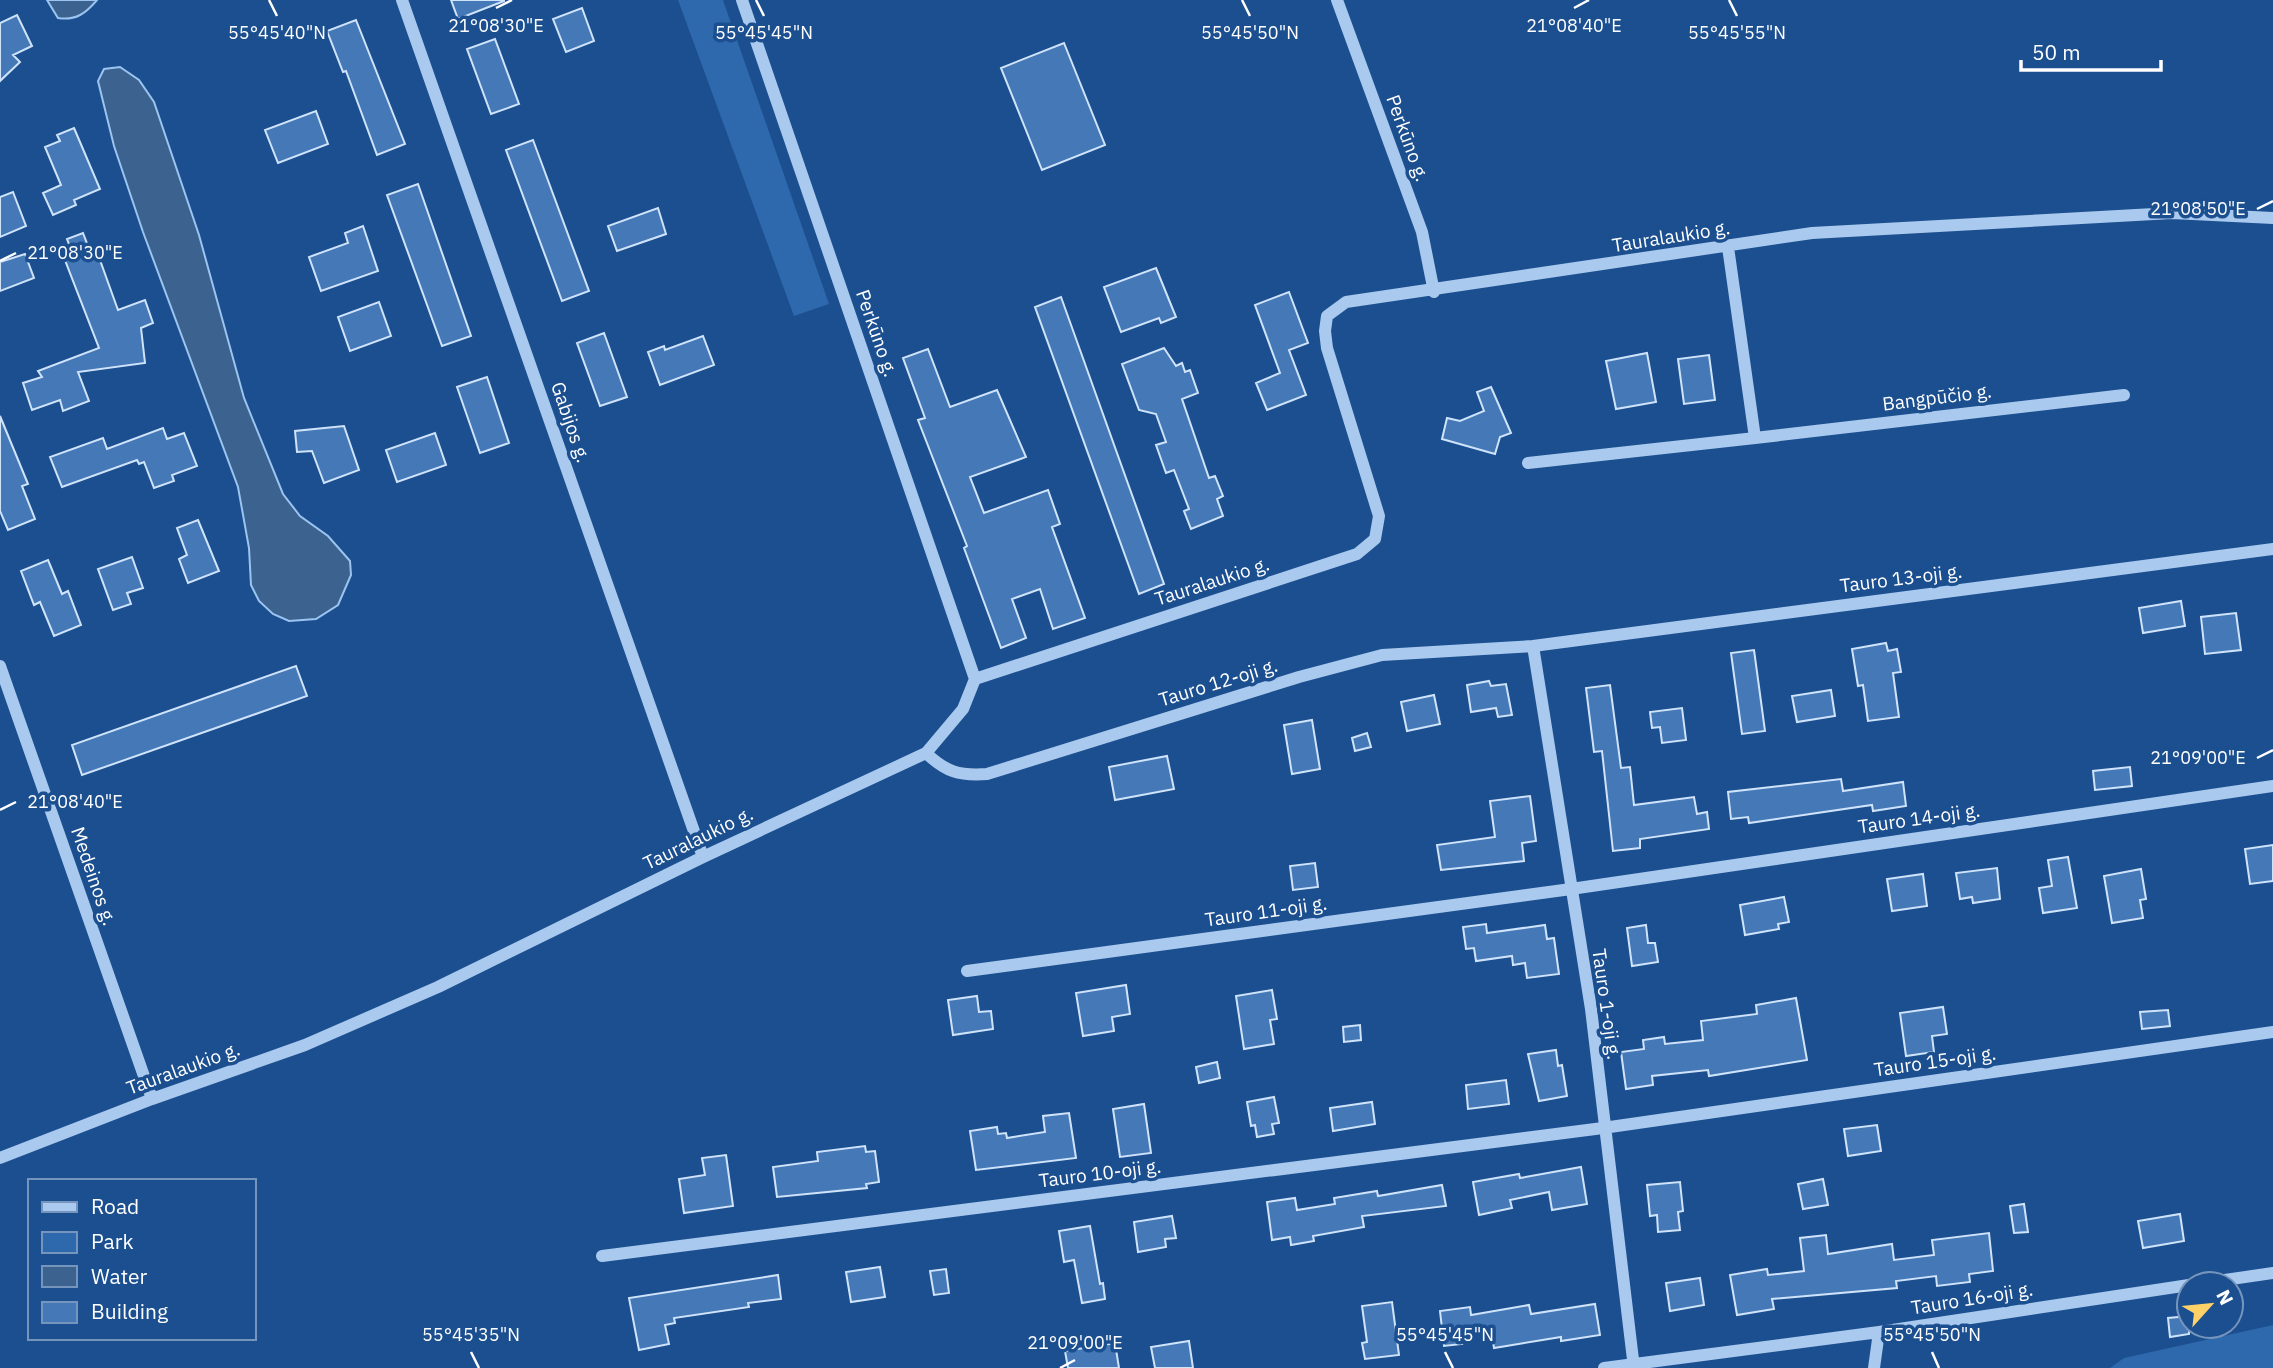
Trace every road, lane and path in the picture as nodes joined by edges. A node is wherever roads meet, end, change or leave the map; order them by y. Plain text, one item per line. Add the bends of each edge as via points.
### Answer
1 (402, 0) edge
2 (742, 0) edge
3 (1337, 0) edge
4 (2273, 218) edge
5 (1728, 247) junction
6 (1434, 292) junction
7 (2124, 395) dead end
8 (1755, 438) junction
9 (1528, 463) dead end
10 (2273, 549) edge
11 (1533, 646) junction
12 (0, 666) edge
13 (975, 679) junction
14 (926, 753) junction
15 (2273, 786) edge
16 (703, 857) junction
17 (1571, 889) junction
18 (967, 971) dead end
19 (2273, 1032) edge
20 (152, 1099) junction
21 (1603, 1128) junction
22 (0, 1158) edge
23 (602, 1256) dead end
24 (2273, 1273) edge
25 (2245, 1277) edge
26 (2175, 1287) edge
27 (1879, 1332) junction
28 (1634, 1366) edge
29 (1604, 1368) edge
30 (1874, 1368) edge

1 - 16 street, Gabijos g.
2 - 13 street, Perkūno g.
3 - 6 street, Perkūno g. via 1422,232
4 - 5 street, Tauralaukio g. via 2172,213 2059,219 1812,233
5 - 6 street, Tauralaukio g.
5 - 8 street
6 - 13 street, Tauralaukio g. via 1346,302 1327,316 1327,348 1379,516 1375,539 1357,554
7 - 8 street, Bangpūčio g.
8 - 9 street, Bangpūčio g.
10 - 11 street, Tauro 13-oji g.
11 - 14 street, Tauro 12-oji g. via 1382,655 987,774 964,776 945,771
11 - 17 street, Tauro 1-oji g.
12 - 20 street, Medeinos g.
13 - 14 street, Tauralaukio g. via 962,709
14 - 16 street, Tauralaukio g.
15 - 17 street, Tauro 14-oji g.
16 - 20 street, Tauralaukio g. via 438,987 305,1045
17 - 18 street, Tauro 11-oji g.
17 - 21 street, Tauro 1-oji g. via 1591,1009
19 - 21 street, Tauro 15-oji g.
20 - 22 street, Tauralaukio g.
21 - 23 street, Tauro 10-oji g.
21 - 28 street, Tauro 1-oji g.
24 - 25 street
26 - 27 street, Tauro 16-oji g.
27 - 28 street, Tauro 16-oji g.
27 - 30 street
28 - 29 street, Tauro 16-oji g.

